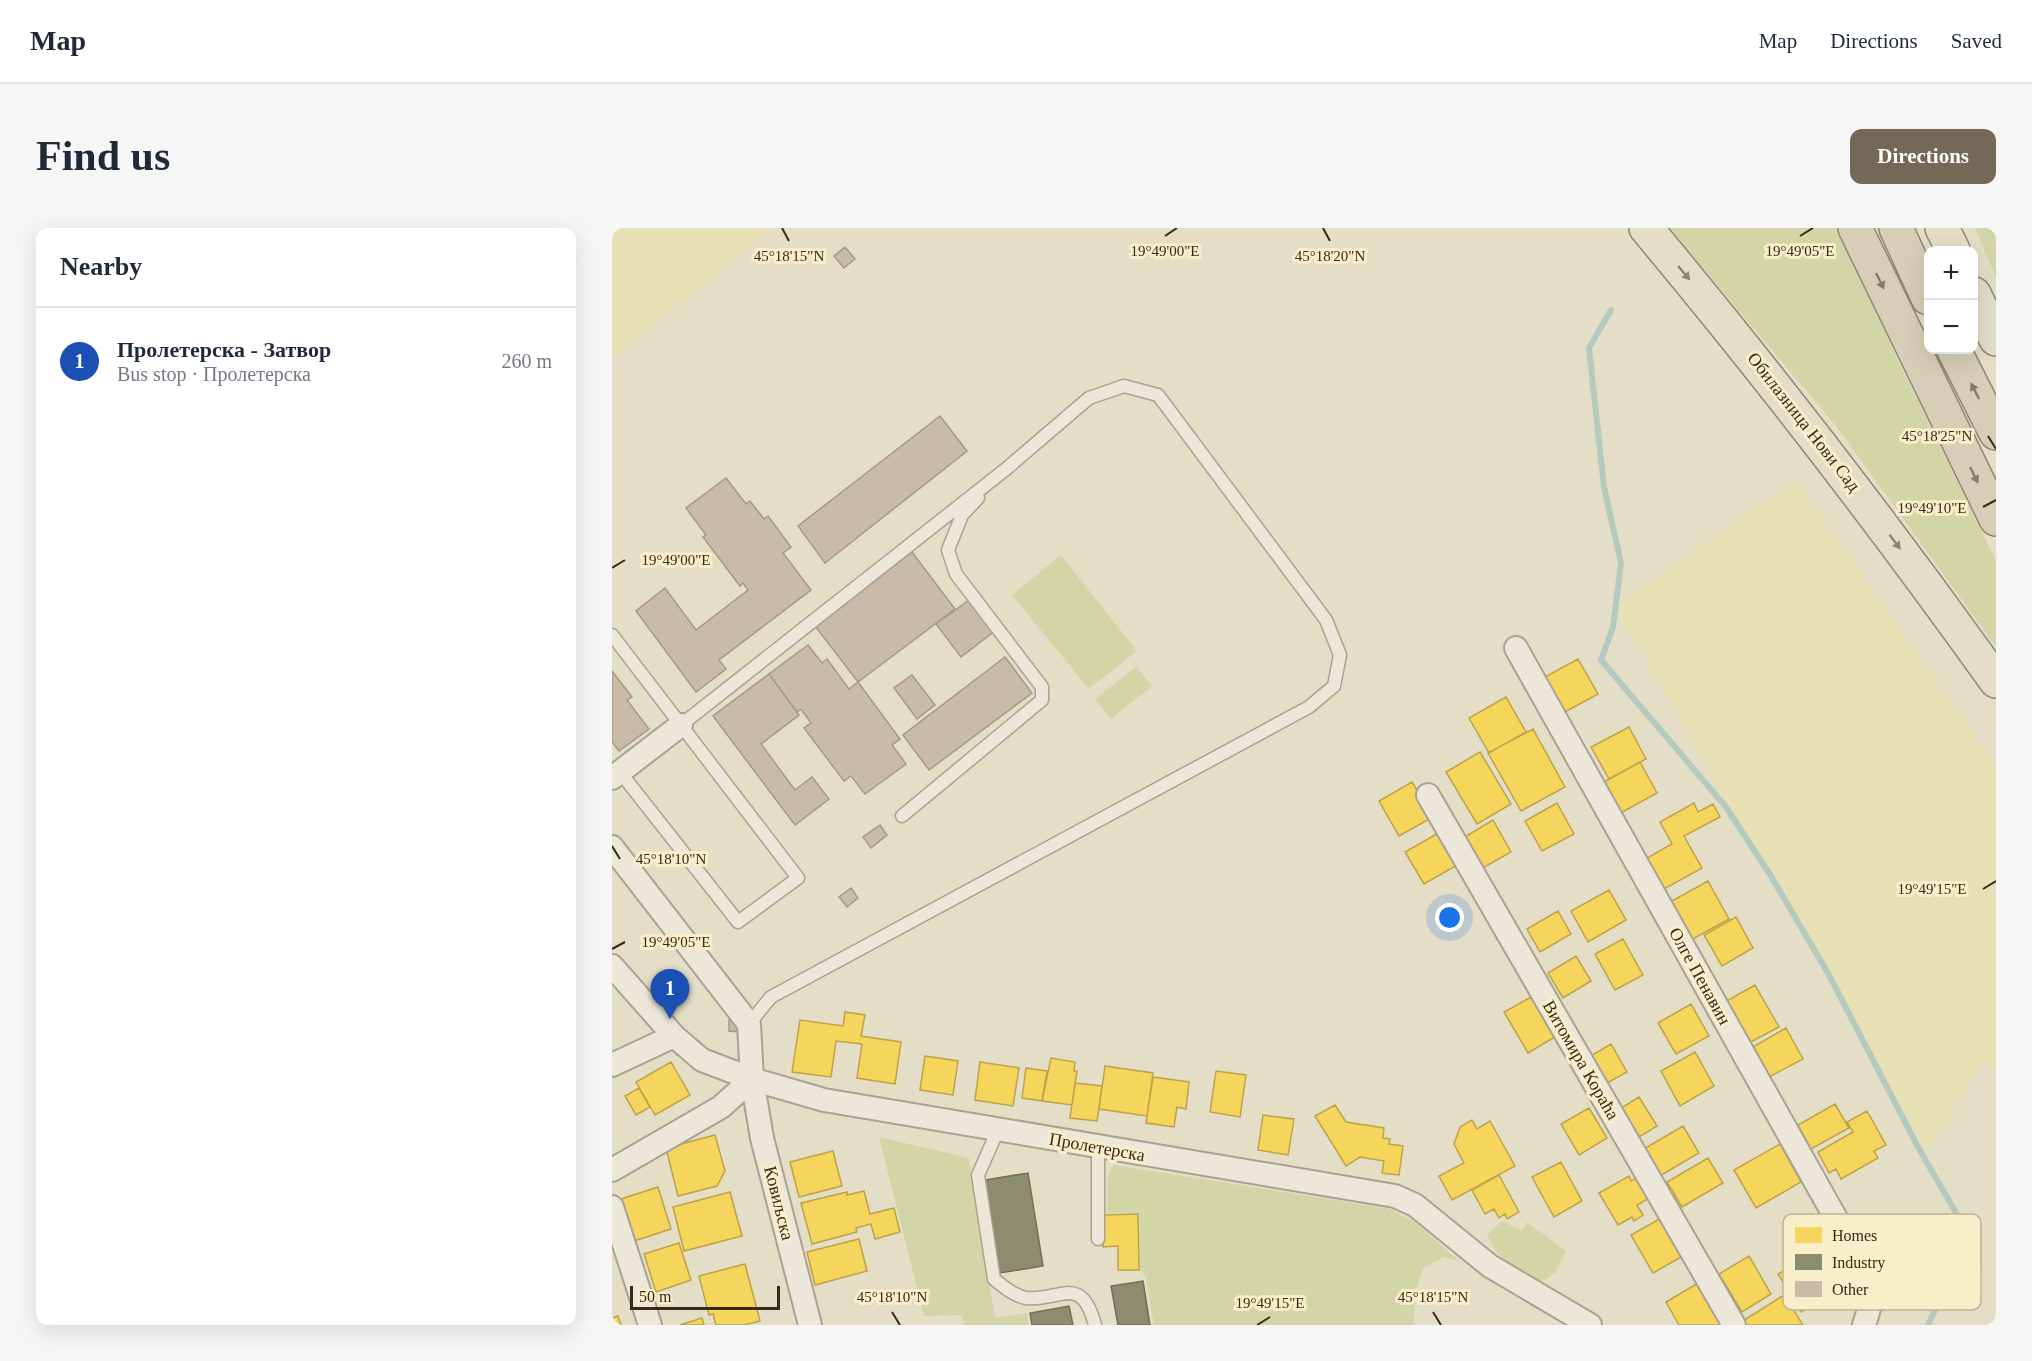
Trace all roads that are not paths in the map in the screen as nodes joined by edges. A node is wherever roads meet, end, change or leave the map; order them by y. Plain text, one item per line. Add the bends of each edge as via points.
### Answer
1 (1646, 228) edge
2 (1855, 228) edge
3 (1896, 228) edge
4 (1942, 228) edge
5 (1951, 246) edge
6 (1924, 287) edge
7 (1977, 300) edge
8 (1996, 339) edge
9 (1956, 354) edge
10 (1996, 433) edge
11 (1006, 469) junction
12 (1996, 519) edge
13 (612, 635) edge
14 (1516, 648) dead end
15 (1996, 681) edge
16 (681, 726) junction
17 (616, 775) edge
18 (1428, 795) dead end
19 (902, 816) dead end
20 (612, 847) edge
21 (612, 966) edge
22 (749, 1024) junction
23 (674, 1036) junction
24 (612, 1065) edge
25 (752, 1079) junction
26 (998, 1130) junction
27 (1098, 1147) junction
28 (612, 1170) edge
29 (612, 1208) edge
30 (1833, 1214) edge
31 (1098, 1239) dead end
32 (650, 1325) edge
33 (810, 1325) edge
34 (1095, 1325) edge
35 (1590, 1325) edge
36 (1734, 1325) edge

1 -> 15 main road, Обилазница Нови Сад via 1832,457
2 -> 12 highway
3 - 6 highway
4 - 5 main road
7 - 8 main road
10 -> 9 highway
11 - 16 lane
11 - 19 lane via 962,515 948,550 956,574 1042,687 1042,700
11 - 22 lane via 1089,398 1124,386 1158,395 1326,620 1340,655 1334,686 1309,707 771,997
13 - 16 lane
14 - 30 street, Олге Пенавин
16 - 17 street
16 - 17 lane via 798,878 738,921
18 - 36 street, Витомира Кораћа
20 - 22 street
21 - 23 street, Пролетерска
22 - 25 street, Ковиљска
23 - 24 street
23 - 25 street, Пролетерска via 702,1060
25 - 26 street, Пролетерска via 824,1100
25 - 28 street via 721,1107
25 - 33 street, Ковиљска via 762,1138
26 - 27 street, Пролетерска
26 - 34 lane via 978,1175 994,1279 1025,1298 1072,1292 1081,1297
27 - 31 lane
27 - 35 street, Пролетерска via 1395,1196 1415,1205 1490,1266
29 - 32 street

